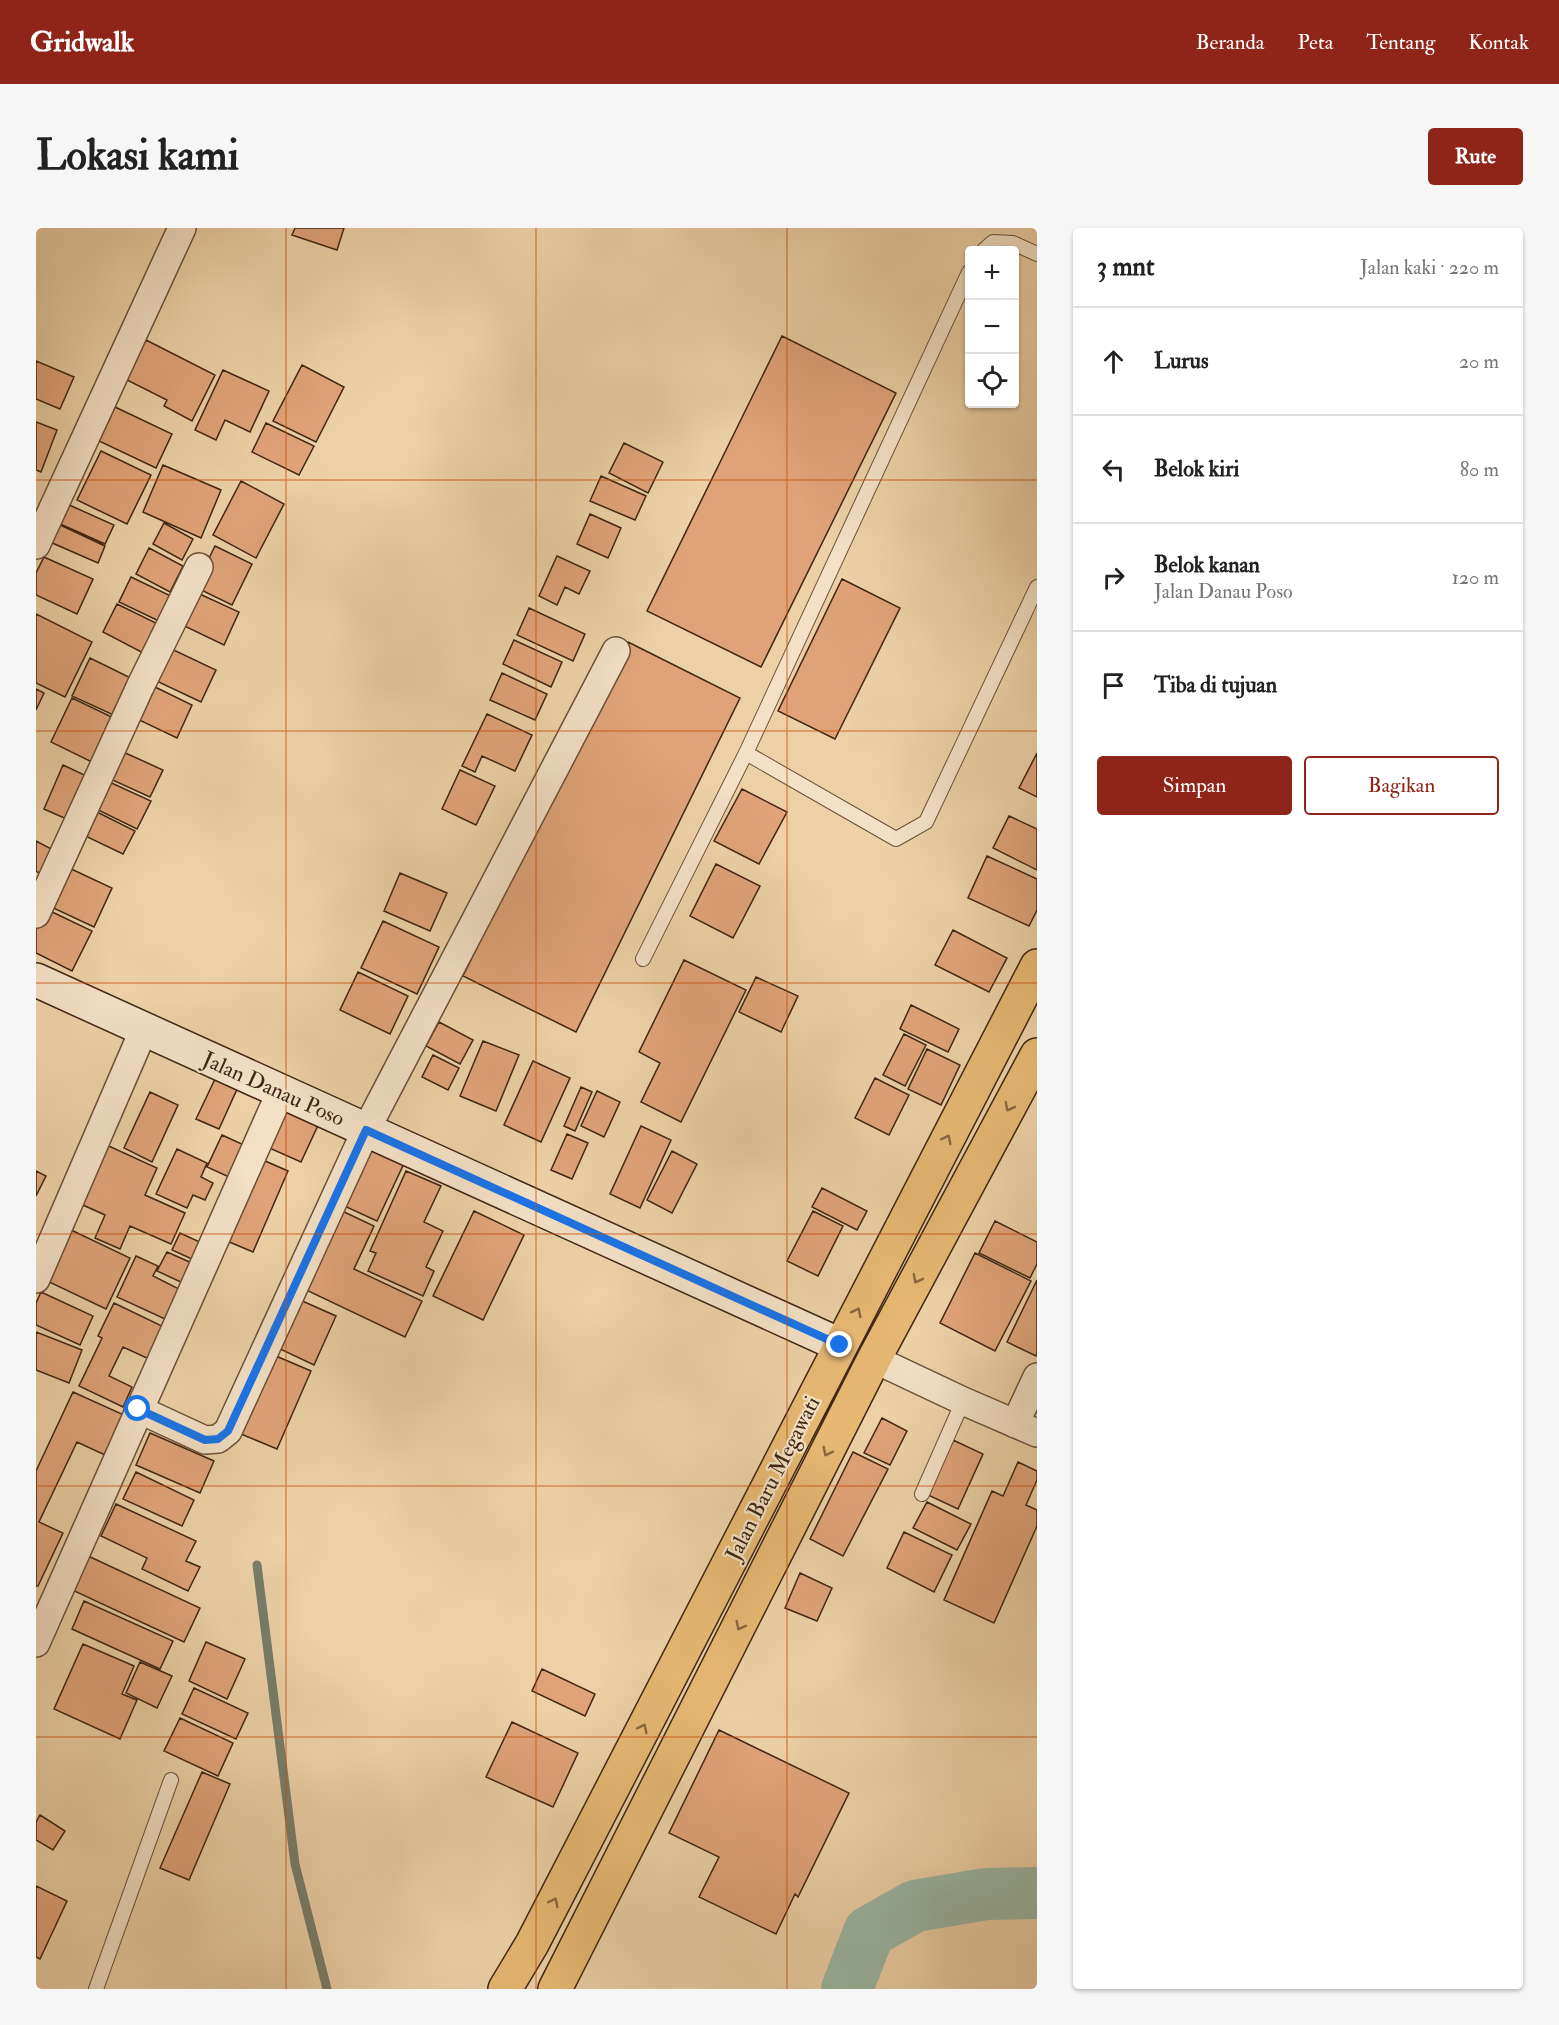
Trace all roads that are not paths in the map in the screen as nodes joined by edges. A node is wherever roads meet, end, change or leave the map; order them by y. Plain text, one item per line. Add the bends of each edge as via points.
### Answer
1 (182, 228) edge
2 (988, 246) edge
3 (1037, 254) edge
4 (965, 281) edge
5 (36, 545) edge
6 (199, 567) dead end
7 (1037, 587) edge
8 (616, 651) dead end
9 (746, 753) junction
10 (36, 914) edge
11 (643, 960) dead end
12 (1037, 966) edge
13 (36, 980) edge
14 (144, 1029) junction
15 (1037, 1056) edge
16 (281, 1091) junction
17 (366, 1130) junction
18 (36, 1279) edge
19 (840, 1345) junction
20 (874, 1359) junction
21 (1037, 1377) edge
22 (963, 1401) junction
23 (138, 1409) junction
24 (1026, 1428) edge
25 (922, 1494) dead end
26 (36, 1643) edge
27 (171, 1780) dead end
28 (532, 1944) junction
29 (571, 1960) junction
30 (96, 1989) edge
31 (505, 1989) edge
32 (555, 1989) edge

1 - 5 street
2 - 3 lane via 993,242 1013,243
4 - 9 lane
6 - 10 street
7 - 9 lane via 926,822 896,839
8 - 17 street
9 - 11 lane
19 -> 12 highway, Jalan Baru Megawati
13 - 14 street, Jalan Danau Poso
14 - 16 street, Jalan Danau Poso
14 - 18 street
15 -> 20 highway, Jalan Baru Megawati
16 - 17 street, Jalan Danau Poso
16 - 23 street
17 - 19 street, Jalan Danau Poso
17 - 23 street via 228,1431 218,1439 205,1440
28 -> 19 highway, Jalan Baru Megawati
20 - 22 street
20 -> 29 highway, Jalan Baru Megawati
21 - 24 street
22 - 24 street
22 - 25 lane
23 - 26 street
27 - 30 lane
28 - 29 highway
28 - 31 highway, Jalan Baru Megawati
29 - 32 highway, Jalan Baru Megawati

